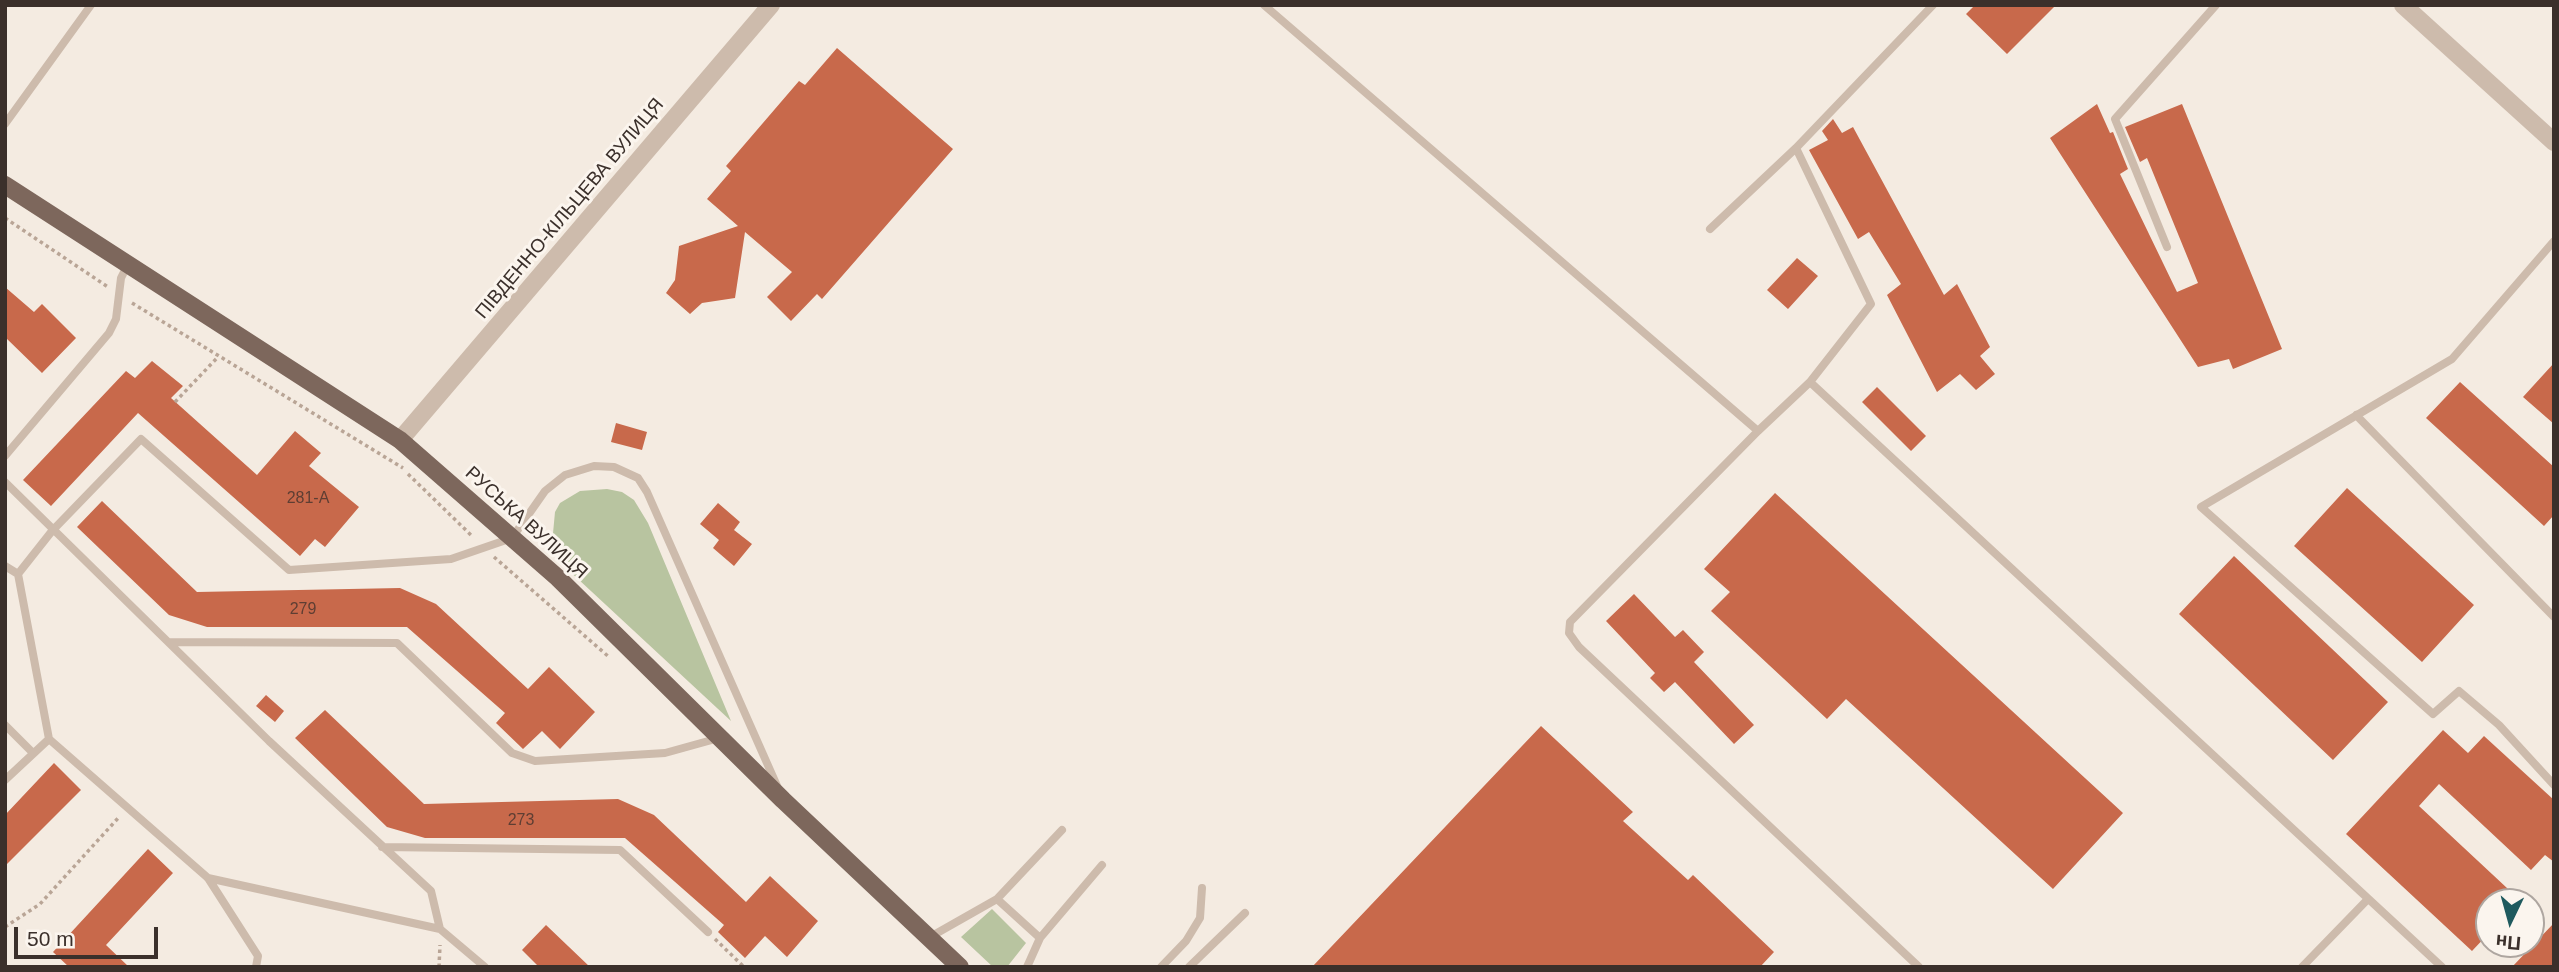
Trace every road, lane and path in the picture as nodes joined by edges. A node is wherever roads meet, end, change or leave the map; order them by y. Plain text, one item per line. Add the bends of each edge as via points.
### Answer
1 (91, 5) edge
2 (771, 5) edge
3 (1264, 5) edge
4 (1933, 5) edge
5 (2216, 5) edge
6 (2403, 5) edge
7 (5, 124) edge
8 (2554, 142) edge
9 (1796, 148) junction
10 (5, 185) edge
11 (5, 218) edge
12 (1710, 229) dead end
13 (2554, 242) edge
14 (2167, 247) dead end
15 (128, 264) junction
16 (120, 295) junction
17 (217, 357) junction
18 (1810, 382) junction
19 (175, 402) dead end
20 (2356, 415) junction
21 (1758, 431) junction
22 (400, 440) junction
23 (5, 456) edge
24 (5, 482) edge
25 (52, 531) junction
26 (512, 538) junction
27 (485, 549) junction
28 (5, 566) edge
29 (18, 574) junction
30 (2554, 617) edge
31 (169, 642) junction
32 (616, 662) dead end
33 (5, 725) edge
34 (721, 737) junction
35 (50, 739) junction
36 (33, 753) junction
37 (5, 780) edge
38 (2554, 785) edge
39 (783, 800) junction
40 (129, 807) junction
41 (1062, 830) dead end
42 (382, 847) junction
43 (1102, 865) dead end
44 (208, 878) junction
45 (1202, 888) dead end
46 (2368, 898) junction
47 (997, 900) junction
48 (1245, 913) dead end
49 (5, 927) edge
50 (440, 929) junction
51 (708, 932) joint
52 (929, 938) junction
53 (1040, 938) junction
54 (256, 967) edge
55 (485, 967) edge
56 (744, 967) edge
57 (960, 967) edge
58 (1027, 967) edge
59 (1161, 967) edge
60 (1189, 967) edge
61 (1919, 967) edge
62 (2302, 967) edge
63 (2442, 967) edge

1 - 7 lane
2 - 22 street, ПІВДЕННО-КІЛЬЦЕВА ВУЛИЦЯ
3 - 21 lane
4 - 9 lane
5 - 14 lane via 2115,120
6 - 8 street
9 - 12 lane
9 - 18 lane via 1871,304
10 - 15 main road, РУСЬКА ВУЛИЦЯ
11 - 16 path
13 - 20 lane via 2452,359
15 - 16 lane
15 - 22 main road, РУСЬКА ВУЛИЦЯ
16 - 17 path
16 - 23 lane via 109,333
17 - 19 path
17 - 27 path via 402,468
18 - 21 lane
18 - 46 lane
20 - 30 lane
20 - 38 lane via 2201,507 2433,713 2459,691 2499,725
21 - 61 lane via 1570,622 1569,633 1579,648
22 - 26 main road, РУСЬКА ВУЛИЦЯ
24 - 25 lane
25 - 27 lane via 141,439 289,570 451,559
25 - 29 lane
25 - 31 lane
26 - 27 lane
26 - 34 main road, РУСЬКА ВУЛИЦЯ
26 - 39 lane via 545,491 565,475 594,466 614,467 638,478 663,522
27 - 32 path
28 - 29 lane
29 - 35 lane
31 - 34 lane via 397,643 512,752 535,761 665,753
31 - 42 lane
33 - 36 lane
34 - 39 main road, РУСЬКА ВУЛИЦЯ
35 - 36 lane
35 - 40 lane
36 - 37 lane
39 - 52 main road, РУСЬКА ВУЛИЦЯ
40 - 44 lane
40 - 49 path via 40,904
41 - 47 lane
42 - 50 lane via 431,891
42 - 51 lane via 620,850
43 - 53 lane
44 - 50 lane
44 - 54 lane via 258,956
45 - 59 lane via 1200,918
46 - 62 lane
46 - 63 lane
47 - 52 lane
47 - 53 lane
48 - 60 lane
50 - 55 lane
51 - 56 path
52 - 57 main road, РУСЬКА ВУЛИЦЯ
53 - 58 lane

